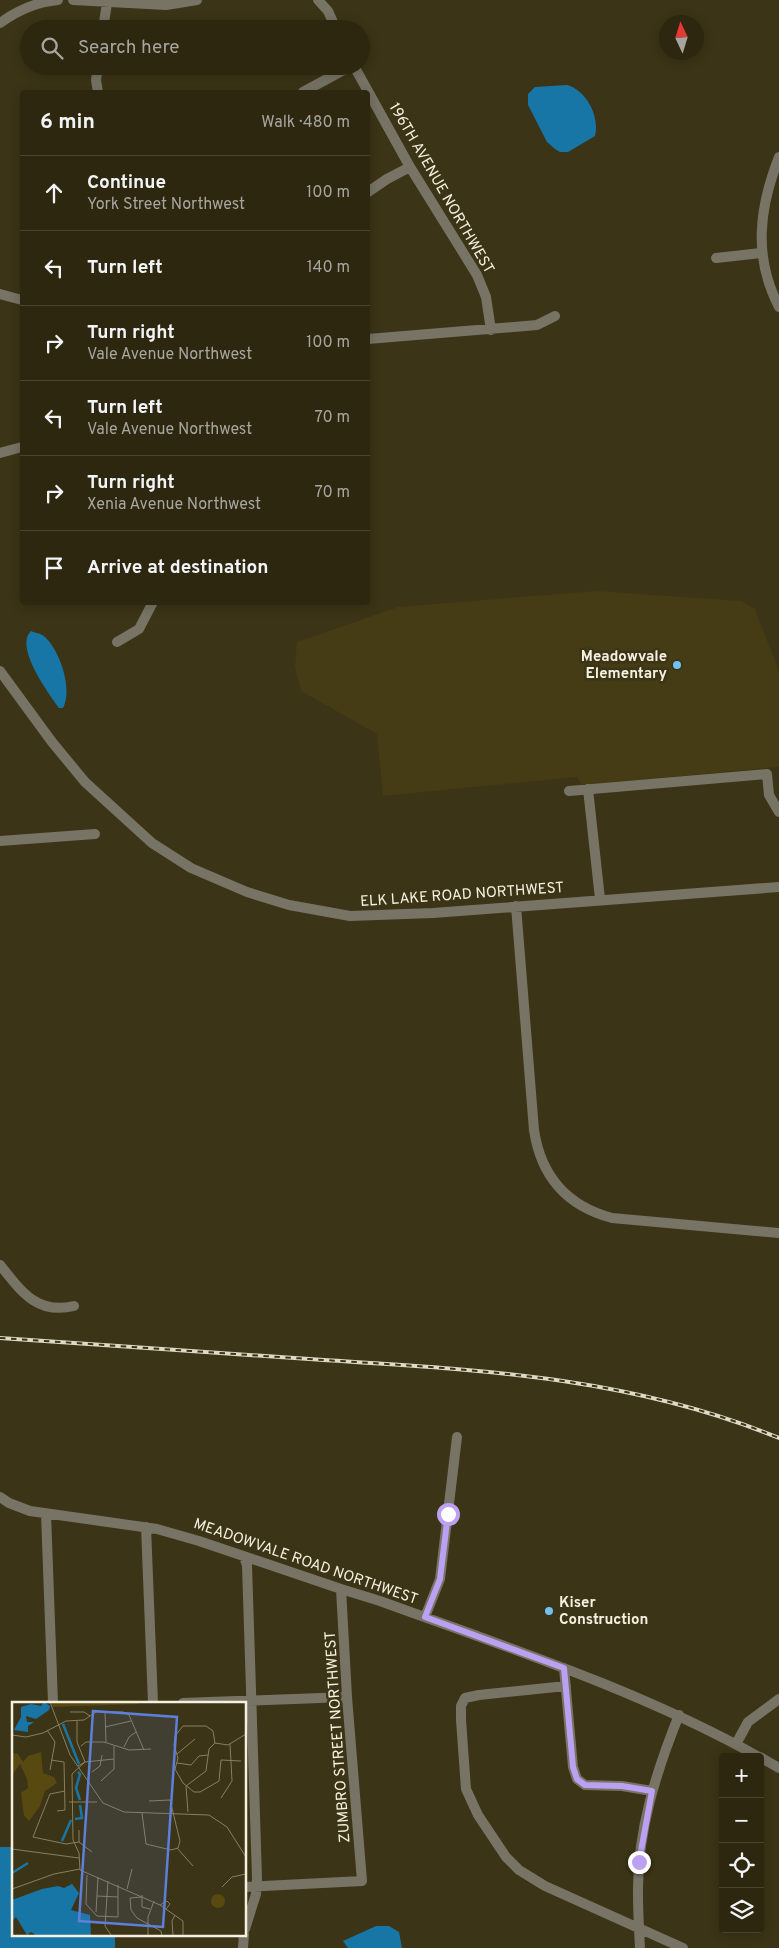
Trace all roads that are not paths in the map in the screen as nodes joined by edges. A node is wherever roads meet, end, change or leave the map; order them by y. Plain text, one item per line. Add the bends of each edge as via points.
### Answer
1 (58, 0) edge
2 (73, 0) edge
3 (197, 0) edge
4 (318, 0) edge
5 (107, 3) junction
6 (104, 20) edge
7 (332, 20) edge
8 (0, 23) edge
9 (97, 75) edge
10 (335, 75) edge
11 (357, 75) edge
12 (98, 90) edge
13 (307, 90) edge
14 (366, 90) edge
15 (370, 97) edge
16 (779, 157) edge
17 (410, 167) junction
18 (370, 191) edge
19 (762, 253) junction
20 (716, 258) dead end
21 (0, 294) edge
22 (20, 299) edge
23 (779, 307) edge
24 (555, 316) dead end
25 (491, 330) junction
26 (370, 338) edge
27 (20, 447) edge
28 (0, 453) edge
29 (151, 605) edge
30 (117, 642) dead end
31 (0, 671) edge
32 (588, 790) junction
33 (568, 791) dead end
34 (779, 812) edge
35 (96, 834) dead end
36 (0, 841) edge
37 (779, 886) edge
38 (600, 899) junction
39 (516, 906) junction
40 (779, 1233) edge
41 (0, 1265) edge
42 (74, 1306) dead end
43 (457, 1437) dead end
44 (0, 1497) edge
45 (46, 1514) junction
46 (146, 1527) junction
47 (244, 1557) junction
48 (341, 1589) junction
49 (425, 1617) junction
50 (564, 1668) junction
51 (566, 1686) junction
52 (347, 1697) junction
53 (779, 1699) edge
54 (251, 1701) junction
55 (53, 1702) edge
56 (152, 1702) edge
57 (217, 1702) edge
58 (679, 1715) junction
59 (736, 1744) junction
60 (753, 1753) edge
61 (764, 1759) edge
62 (779, 1768) edge
63 (652, 1791) junction
64 (257, 1886) junction
65 (246, 1887) edge
66 (246, 1926) edge
67 (639, 1928) junction
68 (640, 1948) edge
69 (683, 1948) edge

1 - 8 street via 27,6
2 - 5 street
3 - 5 street via 166,5
4 - 7 street
5 - 6 street
9 - 12 street
10 - 13 street
11 - 14 street, 196TH AVENUE NORTHWEST
15 - 17 street, 196TH AVENUE NORTHWEST
16 - 19 street via 766,197
17 - 18 street
17 - 25 street, 196TH AVENUE NORTHWEST via 477,275 486,297
19 - 20 street
19 - 23 street via 770,290
21 - 22 street
24 - 25 street via 537,325
25 - 26 street
27 - 28 street
29 - 30 street via 139,629
31 - 39 street, ELK LAKE ROAD NORTHWEST via 85,782 152,843 191,868 268,899 350,916
32 - 33 street
32 - 34 street via 767,774 769,795
32 - 38 street
35 - 36 street
37 - 38 street, ELK LAKE ROAD NORTHWEST
38 - 39 street, ELK LAKE ROAD NORTHWEST
39 - 40 street via 534,1130 540,1158 552,1180 579,1205 612,1218
41 - 42 street via 34,1301 58,1309
43 - 49 street via 440,1579
44 - 45 street, MEADOWVALE ROAD NORTHWEST via 30,1511
45 - 46 street, MEADOWVALE ROAD NORTHWEST
45 - 55 street
46 - 47 street, MEADOWVALE ROAD NORTHWEST
46 - 56 street
47 - 48 street, MEADOWVALE ROAD NORTHWEST
47 - 54 street via 247,1565
48 - 49 street, MEADOWVALE ROAD NORTHWEST
48 - 52 street, ZUMBRO STREET NORTHWEST
49 - 50 street, MEADOWVALE ROAD NORTHWEST
50 - 51 street
50 - 58 street, MEADOWVALE ROAD NORTHWEST
51 - 63 street via 573,1767 580,1783
51 - 67 street via 465,1698 461,1706 464,1779 469,1798 506,1857 519,1870 563,1895
52 - 54 street
52 - 64 street, ZUMBRO STREET NORTHWEST via 362,1881
53 - 59 street via 748,1722
54 - 57 street
54 - 64 street
58 - 59 street, MEADOWVALE ROAD NORTHWEST
58 - 63 street
59 - 60 street, MEADOWVALE ROAD NORTHWEST
61 - 62 street, MEADOWVALE ROAD NORTHWEST
63 - 67 street via 639,1862
64 - 65 street
64 - 66 street
67 - 68 street
67 - 69 street

